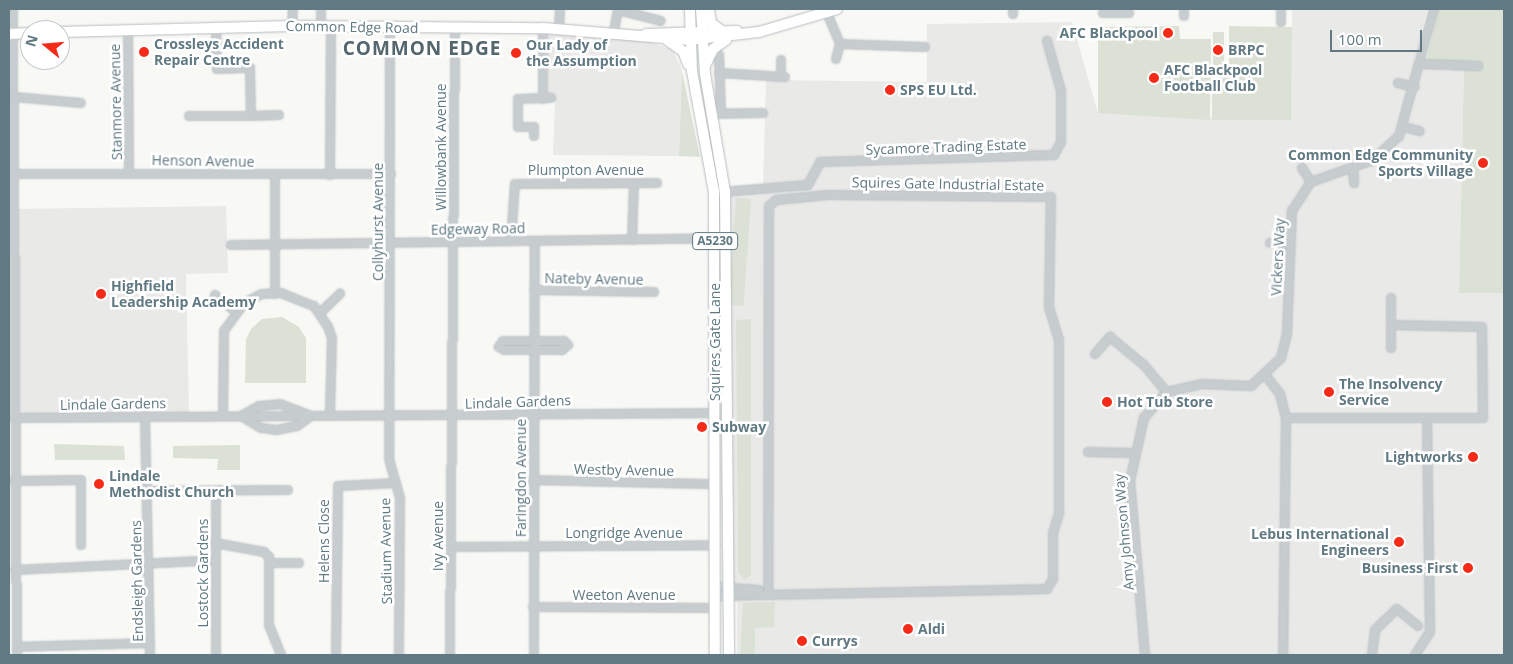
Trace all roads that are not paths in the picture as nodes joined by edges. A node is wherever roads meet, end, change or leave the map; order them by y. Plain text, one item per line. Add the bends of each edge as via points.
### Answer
1 (13, 9) edge
2 (293, 9) edge
3 (321, 9) edge
4 (560, 9) edge
5 (690, 9) edge
6 (701, 9) edge
7 (709, 9) edge
8 (1281, 9) edge
9 (1434, 9) edge
10 (1118, 11) edge
11 (825, 12) edge
12 (1103, 13) dead end
13 (1129, 13) dead end
14 (661, 21) dead end
15 (1281, 22) dead end
16 (292, 26) junction
17 (326, 26) junction
18 (390, 27) junction
19 (216, 28) junction
20 (455, 28) junction
21 (543, 28) junction
22 (559, 29) junction
23 (128, 30) junction
24 (722, 31) junction
25 (70, 32) edge
26 (614, 32) junction
27 (759, 32) junction
28 (11, 34) edge
29 (643, 34) junction
30 (689, 35) junction
31 (701, 35) junction
32 (731, 37) junction
33 (666, 40) junction
34 (1047, 41) dead end
35 (840, 44) junction
36 (925, 47) dead end
37 (719, 55) dead end
38 (836, 59) dead end
39 (781, 60) dead end
40 (1420, 64) junction
41 (1478, 66) dead end
42 (692, 71) junction
43 (719, 73) junction
44 (705, 74) junction
45 (1398, 83) dead end
46 (1415, 87) junction
47 (14, 97) junction
48 (81, 103) dead end
49 (716, 113) junction
50 (763, 113) dead end
51 (699, 114) junction
52 (279, 115) dead end
53 (189, 116) dead end
54 (251, 116) junction
55 (1404, 127) junction
56 (1419, 131) dead end
57 (12, 136) edge
58 (534, 136) dead end
59 (1353, 167) junction
60 (1302, 168) dead end
61 (15, 174) junction
62 (129, 174) junction
63 (391, 174) junction
64 (275, 175) junction
65 (330, 175) junction
66 (1311, 182) junction
67 (634, 183) junction
68 (657, 183) dead end
69 (1354, 183) dead end
70 (714, 192) junction
71 (725, 192) junction
72 (715, 238) junction
73 (726, 238) junction
74 (632, 240) junction
75 (512, 241) junction
76 (535, 241) junction
77 (453, 242) junction
78 (277, 243) junction
79 (391, 243) junction
80 (1270, 243) dead end
81 (1288, 244) junction
82 (231, 245) dead end
83 (534, 290) junction
84 (654, 292) dead end
85 (275, 294) junction
86 (340, 294) dead end
87 (215, 295) dead end
88 (1391, 298) dead end
89 (235, 311) junction
90 (320, 313) junction
91 (12, 314) edge
92 (1391, 325) junction
93 (534, 341) junction
94 (1391, 348) dead end
95 (534, 350) junction
96 (1095, 354) dead end
97 (1266, 376) junction
98 (1166, 392) junction
99 (534, 411) junction
100 (721, 413) junction
101 (145, 416) junction
102 (224, 416) junction
103 (241, 416) junction
104 (311, 416) junction
105 (330, 416) junction
106 (452, 417) junction
107 (14, 418) junction
108 (390, 418) junction
109 (1286, 418) junction
110 (1427, 419) junction
111 (1088, 452) dead end
112 (1133, 453) junction
113 (11, 454) edge
114 (532, 480) junction
115 (14, 481) junction
116 (396, 483) junction
117 (715, 484) junction
118 (288, 490) dead end
119 (148, 491) junction
120 (216, 491) junction
121 (215, 543) junction
122 (81, 545) dead end
123 (533, 546) junction
124 (716, 546) junction
125 (451, 547) junction
126 (216, 560) junction
127 (299, 562) dead end
128 (149, 563) junction
129 (271, 563) junction
130 (15, 570) junction
131 (715, 591) junction
132 (729, 591) junction
133 (768, 591) junction
134 (533, 607) junction
135 (715, 608) junction
136 (1418, 626) dead end
137 (150, 643) junction
138 (17, 651) edge
139 (150, 655) edge
140 (216, 655) edge
141 (282, 655) edge
142 (336, 655) edge
143 (399, 655) edge
144 (450, 655) edge
145 (534, 655) edge
146 (715, 655) edge
147 (729, 655) edge
148 (1145, 655) edge
149 (1283, 655) edge
150 (1372, 655) edge
151 (1415, 655) edge

1 - 28 street
2 - 16 street
3 - 17 street
4 - 22 street
5 - 30 main road, A5230
6 - 31 main road, A5230
7 - 24 main road via 711,22
8 - 15 street
9 - 40 street
10 - 12 street
10 - 13 street
11 - 27 main road, Common Edge Road
11 - 35 street
14 - 26 street via 618,10
16 - 17 main road, Common Edge Road
16 - 19 main road, Common Edge Road
17 - 18 main road, Common Edge Road
17 - 65 street
18 - 20 main road, Common Edge Road
18 - 63 street, Collyhurst Avenue
19 - 23 main road, Common Edge Road
19 - 54 street via 217,69 250,68
20 - 21 main road, Common Edge Road
20 - 77 street, Willowbank Avenue
21 - 22 main road, Common Edge Road
21 - 58 street via 547,99 518,99 514,128 534,127
22 - 26 main road, Common Edge Road
23 - 25 main road, Common Edge Road
23 - 62 street, Stanmore Avenue
24 - 27 main road, Common Edge Road
24 - 31 main road, Common Edge Road
26 - 29 main road, Common Edge Road
27 - 32 main road, Common Edge Road
28 - 47 street
29 - 30 main road, Common Edge Road
29 - 33 main road, Common Edge Road
30 - 31 main road, Common Edge Road
30 - 33 main road, Common Edge Road
30 - 42 main road, Squires Gate Lane / A5230
31 - 32 main road, Common Edge Road
31 - 44 main road, Squires Gate Lane / A5230
32 - 44 main road via 708,56
33 - 42 main road via 683,51
34 - 71 street, Sycamore Trading Estate via 1060,91 1061,142 1054,155 820,162 808,185
35 - 36 street via 892,39
35 - 38 street
37 - 43 street, Squires Gate Lane
39 - 43 street via 783,77
40 - 41 street
40 - 46 street
42 - 51 main road, Squires Gate Lane / A5230
43 - 49 street, Squires Gate Lane
44 - 49 main road, Squires Gate Lane / A5230
45 - 46 street
46 - 55 street
47 - 48 street
47 - 57 street
49 - 50 street
49 - 51 street
49 - 71 main road, Squires Gate Lane / A5230
51 - 70 main road, Squires Gate Lane / A5230
52 - 54 street
53 - 54 street
55 - 56 street
55 - 59 street via 1383,153
57 - 61 street
59 - 66 street
59 - 69 street
60 - 66 street
61 - 62 street, Henson Avenue
61 - 91 street
62 - 64 street, Henson Avenue
63 - 65 street, Henson Avenue
63 - 79 street, Collyhurst Avenue
64 - 65 street, Henson Avenue
64 - 78 street
66 - 81 street, Vickers Way via 1292,211
67 - 68 street, Plumpton Avenue
67 - 74 street
67 - 75 street, Plumpton Avenue via 515,184
70 - 71 street
70 - 72 main road, Squires Gate Lane / A5230
71 - 73 main road, Squires Gate Lane / A5230
72 - 73 street, Edgeway Road
72 - 74 street, Edgeway Road
72 - 100 main road, Squires Gate Lane / A5230
73 - 100 main road, Squires Gate Lane / A5230
74 - 76 street, Edgeway Road
75 - 76 street, Edgeway Road
75 - 77 street, Edgeway Road
76 - 83 street, Faringdon Avenue
77 - 79 street, Edgeway Road
77 - 106 street, Willowbank Avenue
78 - 79 street, Edgeway Road
78 - 82 street, Edgeway Road
78 - 85 street
79 - 108 street, Collyhurst Avenue
80 - 81 street
81 - 97 street, Vickers Way via 1286,346
83 - 84 street, Nateby Avenue
83 - 93 street, Faringdon Avenue
85 - 89 street via 262,294
85 - 90 street via 297,296
86 - 90 street
87 - 89 street
88 - 92 street
89 - 102 street via 221,344
90 - 105 street via 332,338
91 - 107 street
92 - 94 street
92 - 110 street via 1479,324 1484,330 1483,418
93 - 95 street, Faringdon Avenue
93 - 95 street via 564,341 568,345 566,350
93 - 95 street via 499,344 503,350
95 - 99 street, Faringdon Avenue
96 - 98 street via 1110,337 1144,365
97 - 98 street, Vickers Way via 1258,382 1236,388 1189,386
97 - 109 street via 1280,394
98 - 112 street, Amy Johnson Way via 1144,418
99 - 100 street, Lindale Gardens
99 - 106 street, Lindale Gardens
99 - 114 street, Faringdon Avenue
100 - 117 main road, Squires Gate Lane / A5230
100 - 132 main road, Squires Gate Lane / A5230
101 - 102 street, Lindale Gardens
101 - 107 street, Lindale Gardens
101 - 119 street, Endsleigh Gardens
102 - 103 street, Lindale Gardens
103 - 104 street, Lindale Gardens
103 - 104 street, Lindale Gardens via 273,404 293,406
103 - 104 street, Lindale Gardens via 261,428 276,430 297,426
104 - 105 street, Lindale Gardens
105 - 108 street, Lindale Gardens
106 - 108 street, Lindale Gardens
106 - 125 street, Ivy Avenue
107 - 113 street
108 - 116 street, Stadium Avenue via 389,459
109 - 110 street
109 - 149 street
110 - 151 street via 1430,632
111 - 112 street
112 - 148 street, Amy Johnson Way via 1130,481
113 - 115 street
114 - 117 street, Westby Avenue
114 - 123 street, Faringdon Avenue
115 - 122 street via 81,480
115 - 130 street
116 - 142 street, Helens Close via 338,486
116 - 143 street, Stadium Avenue via 400,498
117 - 124 main road, Squires Gate Lane / A5230
118 - 120 street
119 - 120 street
119 - 128 street, Endsleigh Gardens
120 - 121 street, Lostock Gardens
121 - 126 street, Lostock Gardens
121 - 129 street via 264,552
123 - 124 street, Longridge Avenue
123 - 125 street, Longridge Avenue
123 - 134 street, Faringdon Avenue
124 - 131 main road, Squires Gate Lane / A5230
125 - 144 street, Ivy Avenue
126 - 128 street
126 - 140 street, Lostock Gardens
127 - 129 street
128 - 130 street
128 - 137 street, Endsleigh Gardens
129 - 141 street via 269,625
130 - 138 street
131 - 132 street
131 - 135 main road, Squires Gate Lane / A5230
132 - 133 street
132 - 147 main road, Squires Gate Lane / A5230
133 - 133 street, Squires Gate Industrial Estate via 770,206 776,200 828,195 1051,197 1049,308 1059,340 1058,513 1053,533 1053,580 1047,589
134 - 135 street, Weeton Avenue
134 - 145 street, Faringdon Avenue
135 - 146 main road, Squires Gate Lane / A5230
136 - 150 street via 1397,609 1374,630
137 - 138 street
137 - 139 street, Endsleigh Gardens

